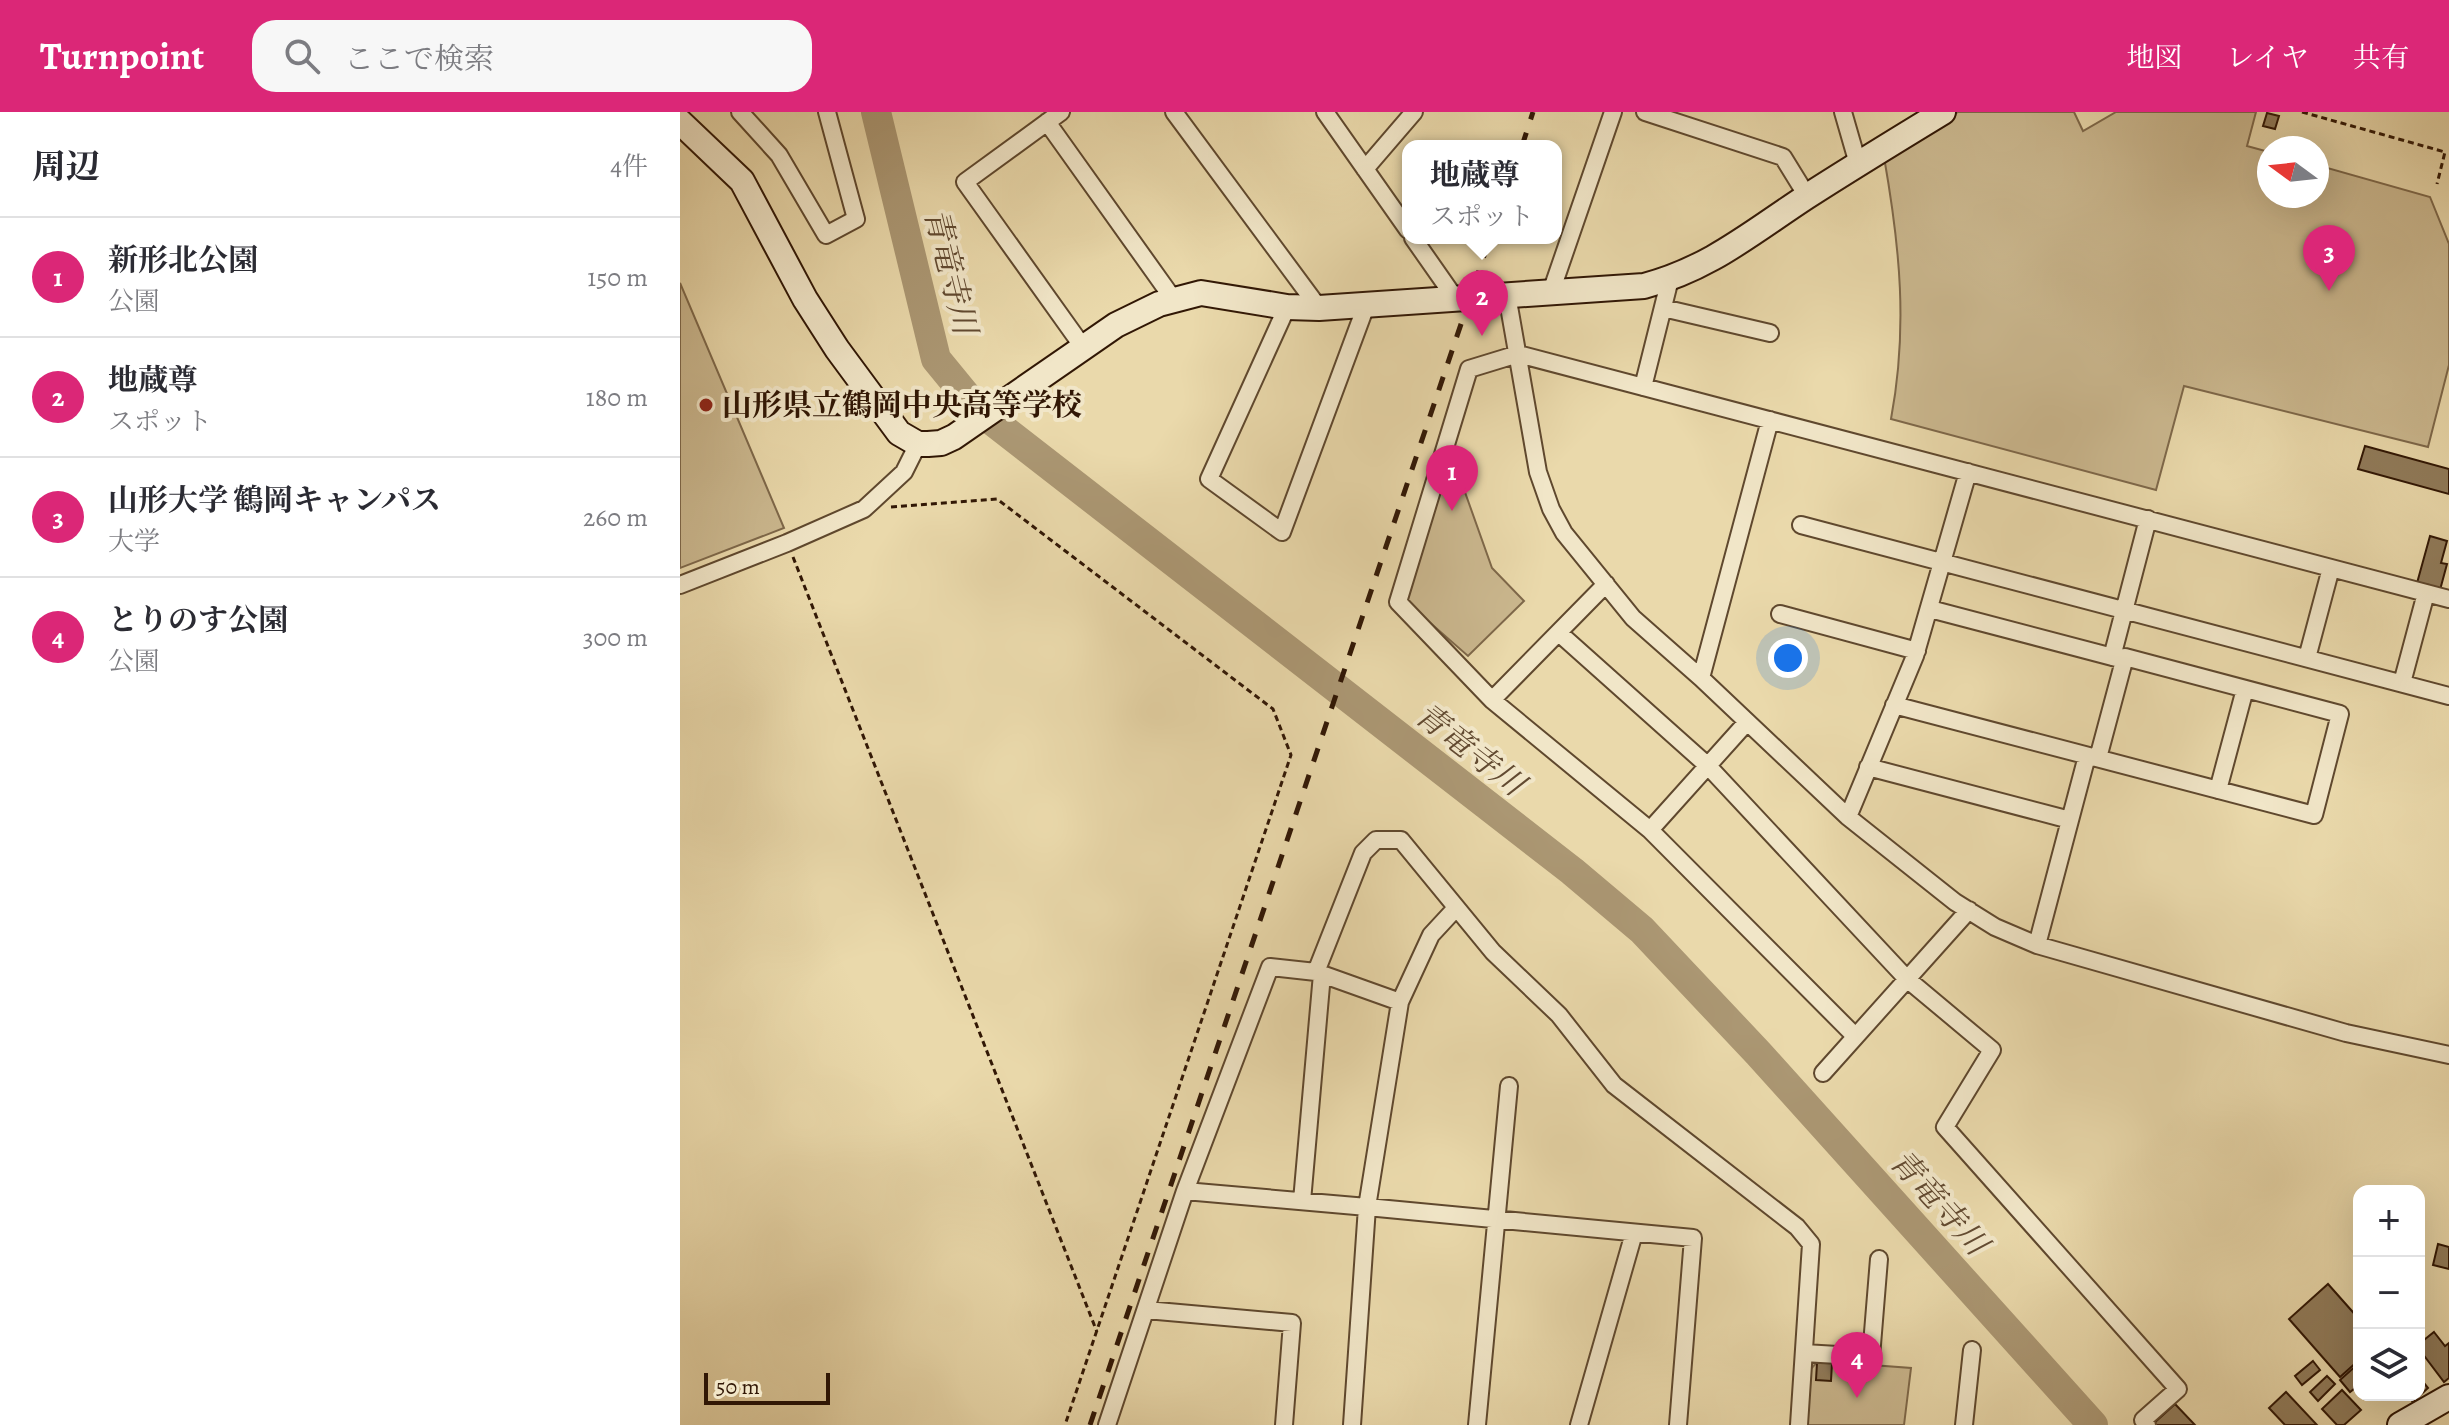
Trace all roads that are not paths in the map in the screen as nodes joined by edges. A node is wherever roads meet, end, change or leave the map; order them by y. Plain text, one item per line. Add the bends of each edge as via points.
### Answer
1 (740, 112) edge
2 (827, 112) edge
3 (1174, 112) edge
4 (1325, 112) edge
5 (1414, 112) edge
6 (1613, 112) edge
7 (1645, 112) edge
8 (1843, 112) edge
9 (1943, 112) edge
10 (1054, 117) edge
11 (680, 122) edge
12 (1858, 164) junction
13 (1365, 169) junction
14 (1807, 196) junction
15 (1402, 221) edge
16 (1417, 244) edge
17 (1670, 279) junction
18 (1551, 292) junction
19 (1507, 295) junction
20 (1455, 298) junction
21 (1174, 300) junction
22 (1367, 303) junction
23 (1287, 307) junction
24 (1319, 308) junction
25 (1663, 308) junction
26 (1770, 333) dead end
27 (1083, 347) junction
28 (1518, 354) junction
29 (1643, 387) junction
30 (1770, 420) junction
31 (918, 444) junction
32 (1968, 472) junction
33 (2148, 519) junction
34 (1801, 525) dead end
35 (1942, 562) junction
36 (2331, 568) junction
37 (1606, 584) junction
38 (680, 585) edge
39 (2426, 593) junction
40 (2449, 599) edge
41 (1930, 609) junction
42 (2124, 610) junction
43 (1780, 614) dead end
44 (1559, 633) junction
45 (1917, 651) junction
46 (2307, 658) junction
47 (2118, 659) junction
48 (1701, 678) junction
49 (2402, 683) junction
50 (2245, 689) junction
51 (2449, 696) edge
52 (1492, 700) junction
53 (1894, 705) junction
54 (1747, 722) junction
55 (2092, 757) junction
56 (1708, 766) junction
57 (1868, 767) junction
58 (2218, 790) junction
59 (1848, 817) junction
60 (2070, 820) junction
61 (1650, 830) junction
62 (1456, 908) junction
63 (1969, 910) junction
64 (2037, 945) junction
65 (1319, 973) junction
66 (1907, 979) junction
67 (1400, 1002) junction
68 (1855, 1036) junction
69 (2449, 1055) edge
70 (1823, 1073) dead end
71 (1509, 1086) dead end
72 (1185, 1191) junction
73 (1302, 1201) junction
74 (1367, 1207) junction
75 (1495, 1220) junction
76 (1634, 1233) junction
77 (1879, 1259) dead end
78 (1146, 1310) junction
79 (1972, 1350) dead end
80 (1804, 1353) junction
81 (2449, 1397) edge
82 (1107, 1425) edge
83 (1284, 1425) edge
84 (1352, 1425) edge
85 (1477, 1425) edge
86 (1579, 1425) edge
87 (1678, 1425) edge
88 (1799, 1425) edge
89 (1964, 1425) edge
90 (2147, 1425) edge
91 (2400, 1425) edge

1 - 2 street via 779,155 826,235 856,219
3 - 24 street
4 - 13 street
5 - 13 street
6 - 18 street
7 - 14 street via 1783,157
8 - 12 street
9 - 12 street
10 - 21 street
10 - 27 street via 965,182
11 - 31 street via 742,181 837,349 899,433
12 - 14 street
13 - 15 street
14 - 17 street via 1705,264
16 - 20 street
17 - 18 street via 1644,286
17 - 25 street
18 - 19 street
19 - 20 street
19 - 28 street
20 - 22 street
21 - 23 street via 1201,293
21 - 27 street via 1116,325
22 - 23 street via 1282,532 1209,479
22 - 24 street
23 - 24 street
25 - 26 street
25 - 29 street
27 - 31 street via 941,443
28 - 29 street
28 - 37 street via 1538,472 1551,509
28 - 52 street via 1469,369 1398,602
29 - 30 street
30 - 32 street
30 - 48 street
31 - 38 street via 904,472 864,509
32 - 33 street
32 - 35 street
33 - 36 street
33 - 42 street
34 - 35 street
35 - 41 street
35 - 42 street
36 - 39 street
36 - 46 street
37 - 44 street
37 - 48 street via 1659,644
39 - 40 street
39 - 49 street
41 - 45 street
41 - 47 street
42 - 46 street
42 - 47 street
43 - 45 street
44 - 52 street
44 - 56 street
45 - 53 street
46 - 49 street
47 - 50 street
47 - 55 street
48 - 54 street
49 - 51 street
50 - 58 street
50 - 58 street via 2340,714 2314,815
52 - 61 street
53 - 55 street
53 - 57 street
54 - 56 street
54 - 59 street
55 - 58 street
55 - 60 street
56 - 61 street
56 - 66 street
57 - 59 street
57 - 60 street
59 - 63 street
60 - 64 street
61 - 68 street
62 - 65 street via 1401,840 1376,840 1363,853
62 - 67 street via 1431,935
62 - 80 street via 1559,1015 1614,1085 1797,1227 1811,1244
63 - 64 street
63 - 66 street
64 - 69 street via 2346,1033
65 - 67 street
65 - 72 street via 1270,967
65 - 73 street
66 - 68 street
66 - 90 street via 1992,1050 1945,1127 2178,1389 2143,1420
67 - 74 street
68 - 70 street
71 - 75 street
72 - 73 street
72 - 78 street
73 - 74 street
74 - 75 street
74 - 84 street
75 - 76 street
75 - 85 street
76 - 86 street
76 - 87 street via 1693,1238
77 - 80 street via 1871,1357
78 - 82 street
78 - 83 street via 1292,1323
79 - 89 street
80 - 88 street
81 - 91 street

